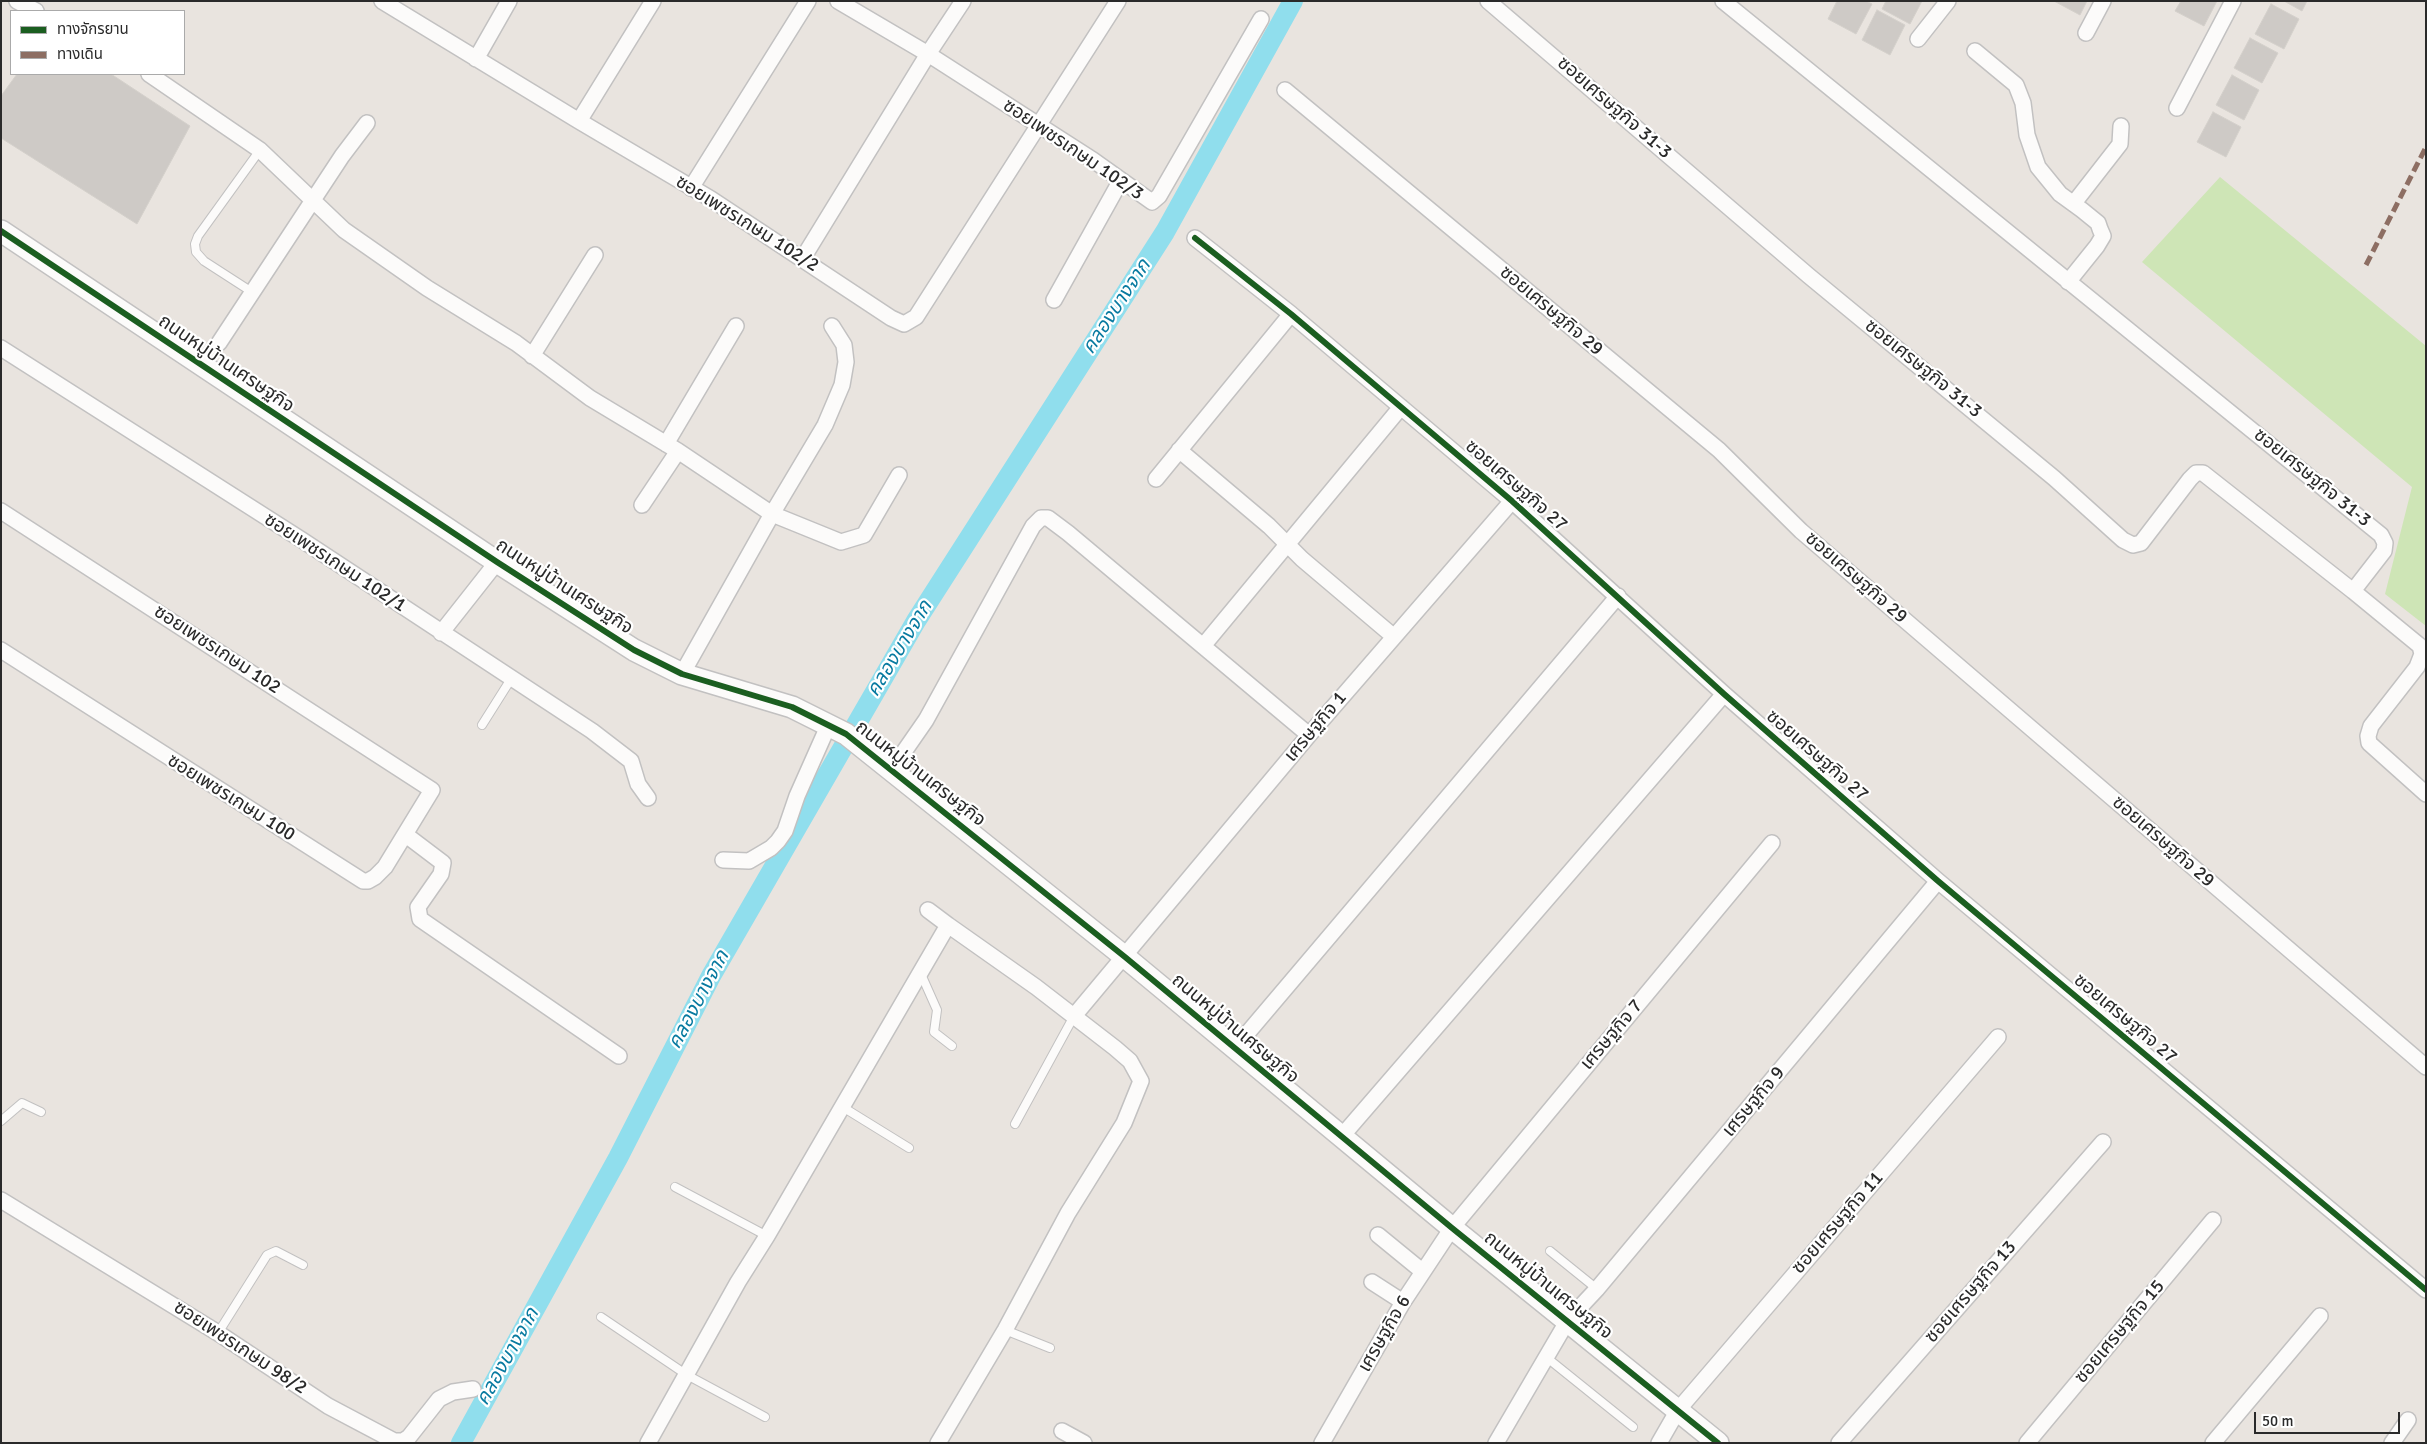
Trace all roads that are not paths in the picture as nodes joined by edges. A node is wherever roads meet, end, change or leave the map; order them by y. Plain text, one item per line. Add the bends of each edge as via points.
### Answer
1 (17, 1) edge
2 (382, 1) edge
3 (509, 1) edge
4 (653, 1) edge
5 (808, 1) edge
6 (838, 1) edge
7 (963, 1) edge
8 (1118, 1) edge
9 (1488, 1) edge
10 (1723, 1) edge
11 (1948, 1) edge
12 (2103, 1) edge
13 (2233, 1) edge
14 (34, 10) edge
15 (1261, 19) dead end
16 (2086, 32) dead end
17 (1918, 39) dead end
18 (1975, 51) dead end
19 (928, 54) junction
20 (476, 59) junction
21 (150, 75) edge
22 (1285, 90) dead end
23 (2177, 108) dead end
24 (578, 121) junction
25 (367, 123) dead end
26 (1039, 126) junction
27 (2121, 126) dead end
28 (260, 150) junction
29 (1121, 180) junction
30 (692, 188) junction
31 (313, 201) junction
32 (2074, 203) junction
33 (1, 231) edge
34 (1195, 238) dead end
35 (595, 255) dead end
36 (803, 258) junction
37 (2068, 282) junction
38 (252, 292) junction
39 (1054, 300) dead end
40 (1291, 314) junction
41 (736, 326) dead end
42 (832, 326) dead end
43 (219, 343) dead end
44 (1, 348) edge
45 (532, 356) junction
46 (1401, 407) junction
47 (672, 448) junction
48 (1179, 450) junction
49 (899, 475) dead end
50 (1156, 479) dead end
51 (1512, 501) junction
52 (642, 505) dead end
53 (1, 511) edge
54 (772, 514) junction
55 (1287, 544) junction
56 (497, 562) junction
57 (2353, 591) junction
58 (1618, 596) junction
59 (441, 633) junction
60 (1393, 636) junction
61 (1203, 646) junction
62 (1, 650) edge
63 (682, 674) junction
64 (511, 679) junction
65 (1724, 694) junction
66 (482, 725) dead end
67 (837, 729) junction
68 (1309, 735) junction
69 (884, 763) junction
70 (432, 790) joint
71 (2426, 794) edge
72 (648, 798) dead end
73 (406, 835) junction
74 (1772, 843) dead end
75 (723, 860) dead end
76 (1938, 881) junction
77 (928, 910) dead end
78 (948, 925) junction
79 (1125, 957) junction
80 (921, 974) junction
81 (1074, 1016) junction
82 (1998, 1037) dead end
83 (952, 1046) dead end
84 (1234, 1049) junction
85 (619, 1056) dead end
86 (2426, 1067) edge
87 (841, 1106) junction
88 (41, 1112) dead end
89 (1, 1121) edge
90 (1015, 1124) dead end
91 (1342, 1136) junction
92 (2103, 1142) dead end
93 (908, 1148) dead end
94 (674, 1187) dead end
95 (1, 1200) edge
96 (2213, 1220) dead end
97 (1452, 1228) junction
98 (1378, 1235) dead end
99 (767, 1236) junction
100 (1550, 1251) dead end
101 (303, 1266) dead end
102 (1422, 1271) junction
103 (1372, 1282) dead end
104 (1597, 1289) junction
105 (2426, 1290) edge
106 (1403, 1302) junction
107 (2320, 1316) dead end
108 (601, 1317) dead end
109 (1568, 1320) junction
110 (1005, 1330) junction
111 (218, 1333) junction
112 (1050, 1348) dead end
113 (1546, 1357) junction
114 (688, 1375) junction
115 (473, 1390) dead end
116 (1678, 1410) junction
117 (765, 1417) dead end
118 (2408, 1420) dead end
119 (1633, 1427) dead end
120 (1062, 1430) dead end
121 (648, 1443) edge
122 (938, 1443) edge
123 (1084, 1443) edge
124 (1322, 1443) edge
125 (1496, 1443) edge
126 (1659, 1443) edge
127 (1718, 1443) edge
128 (1839, 1443) edge
129 (2027, 1443) edge
130 (2213, 1443) edge
131 (2392, 1443) edge

1 - 14 street
2 - 20 street, ซอยเพชรเกษม 102/2
3 - 20 street
4 - 24 street
5 - 30 street
6 - 19 street, ซอยเพชรเกษม 102/3
7 - 19 street
8 - 26 street
9 - 57 street, ซอยเศรษฐกิจ 31-3 via 2124,540 2133,545 2141,543 2190,479 2196,473 2203,473
10 - 37 street, ซอยเศรษฐกิจ 31-3
11 - 17 street
12 - 16 street
13 - 23 street
15 - 29 street, ซอยเพชรเกษม 102/3 via 1160,196 1152,202
18 - 32 street via 2016,85 2038,167 2060,194
19 - 26 street, ซอยเพชรเกษม 102/3
19 - 36 street
20 - 24 street, ซอยเพชรเกษม 102/2
21 - 28 street
22 - 86 street, ซอยเศรษฐกิจ 29 via 1719,450 1801,531
24 - 30 street, ซอยเพชรเกษม 102/2
25 - 31 street
26 - 29 street, ซอยเพชรเกษม 102/3
26 - 36 street, ซอยเพชรเกษม 102/2 via 916,317 904,324
27 - 32 street via 2120,144 2111,159
28 - 31 street
28 - 38 lane via 195,244 196,252 204,261
29 - 39 street
30 - 36 street, ซอยเพชรเกษม 102/2
31 - 38 street
31 - 45 street via 344,230
32 - 37 street via 2098,223 2103,236
33 - 56 street, ถนนหมู่บ้านเศรษฐกิจ
34 - 40 street, ซอยเศรษฐกิจ 27
35 - 45 street
37 - 57 street, ซอยเศรษฐกิจ 31-3 via 2381,535 2386,543 2384,551
38 - 43 street
40 - 46 street, ซอยเศรษฐกิจ 27
40 - 48 street
41 - 47 street
42 - 54 street via 844,345 846,362 842,386 825,425
44 - 59 street, ซอยเพชรเกษม 102/1
45 - 47 street via 590,398
46 - 51 street, ซอยเศรษฐกิจ 27
46 - 55 street
47 - 52 street
47 - 54 street
48 - 50 street
48 - 55 street
49 - 54 street via 864,535 841,542
51 - 58 street, ซอยเศรษฐกิจ 27
51 - 60 street, เศรษฐกิจ 1
53 - 70 street, ซอยเพชรเกษม 102
54 - 63 street
55 - 60 street
55 - 61 street
56 - 59 street
56 - 63 street, ถนนหมู่บ้านเศรษฐกิจ via 634,650
57 - 71 street, ซอยเศรษฐกิจ 31-3 via 2420,646 2422,654 2417,667 2371,726 2368,736 2369,744
58 - 65 street, ซอยเศรษฐกิจ 27
58 - 84 street
59 - 64 street, ซอยเพชรเกษม 102/1
60 - 68 street, เศรษฐกิจ 1
61 - 68 street
61 - 69 street via 1068,533 1048,518 1041,518 1033,526 926,720
62 - 73 street, ซอยเพชรเกษม 100 via 363,881 375,877 385,867
63 - 67 street, ถนนหมู่บ้านเศรษฐกิจ via 792,707
64 - 66 lane
64 - 72 street, ซอยเพชรเกษม 102/1 via 623,753 631,761 638,784
65 - 76 street, ซอยเศรษฐกิจ 27
65 - 91 street
67 - 69 street, ถนนหมู่บ้านเศรษฐกิจ
67 - 75 street via 797,796 792,814 772,848 748,862
68 - 79 street, เศรษฐกิจ 1
69 - 79 street, ถนนหมู่บ้านเศรษฐกิจ
70 - 73 street, ซอยเพชรเกษม 100
73 - 85 street via 443,863 441,874 418,907 420,920
74 - 97 street, เศรษฐกิจ 7
76 - 104 street, เศรษฐกิจ 9
76 - 105 street, ซอยเศรษฐกิจ 27
77 - 78 street
78 - 80 street
78 - 81 street
79 - 81 street, เศรษฐกิจ 1
79 - 84 street, ถนนหมู่บ้านเศรษฐกิจ
80 - 83 lane via 937,1010 934,1032
80 - 87 street
81 - 90 lane
81 - 110 street via 1130,1061 1141,1080 1124,1124 1068,1213
82 - 116 street, ซอยเศรษฐกิจ 11
84 - 91 street, ถนนหมู่บ้านเศรษฐกิจ
87 - 93 lane
87 - 99 street
88 - 89 lane via 22,1103
91 - 97 street, ถนนหมู่บ้านเศรษฐกิจ
92 - 128 street, ซอยเศรษฐกิจ 13
94 - 99 lane
95 - 111 street, ซอยเพชรเกษม 98/2
96 - 129 street, ซอยเศรษฐกิจ 15
97 - 102 street, เศรษฐกิจ 6
97 - 109 street, ถนนหมู่บ้านเศรษฐกิจ
98 - 102 street
99 - 114 street
100 - 104 lane
101 - 111 lane via 276,1251 267,1255
102 - 106 street, เศรษฐกิจ 6
103 - 106 street
104 - 109 street, เศรษฐกิจ 9
106 - 124 street, เศรษฐกิจ 6
107 - 130 street
108 - 114 lane
109 - 113 street, เศรษฐกิจ 9
109 - 116 street, ถนนหมู่บ้านเศรษฐกิจ
110 - 112 lane
110 - 122 street
111 - 115 street, ซอยเพชรเกษม 98/2 via 328,1406 394,1441 409,1437 439,1399 452,1392
113 - 119 lane
113 - 125 street, เศรษฐกิจ 9
114 - 117 lane
114 - 121 street
116 - 126 street, ซอยเศรษฐกิจ 11
116 - 127 street, ถนนหมู่บ้านเศรษฐกิจ
118 - 131 street
120 - 123 street

